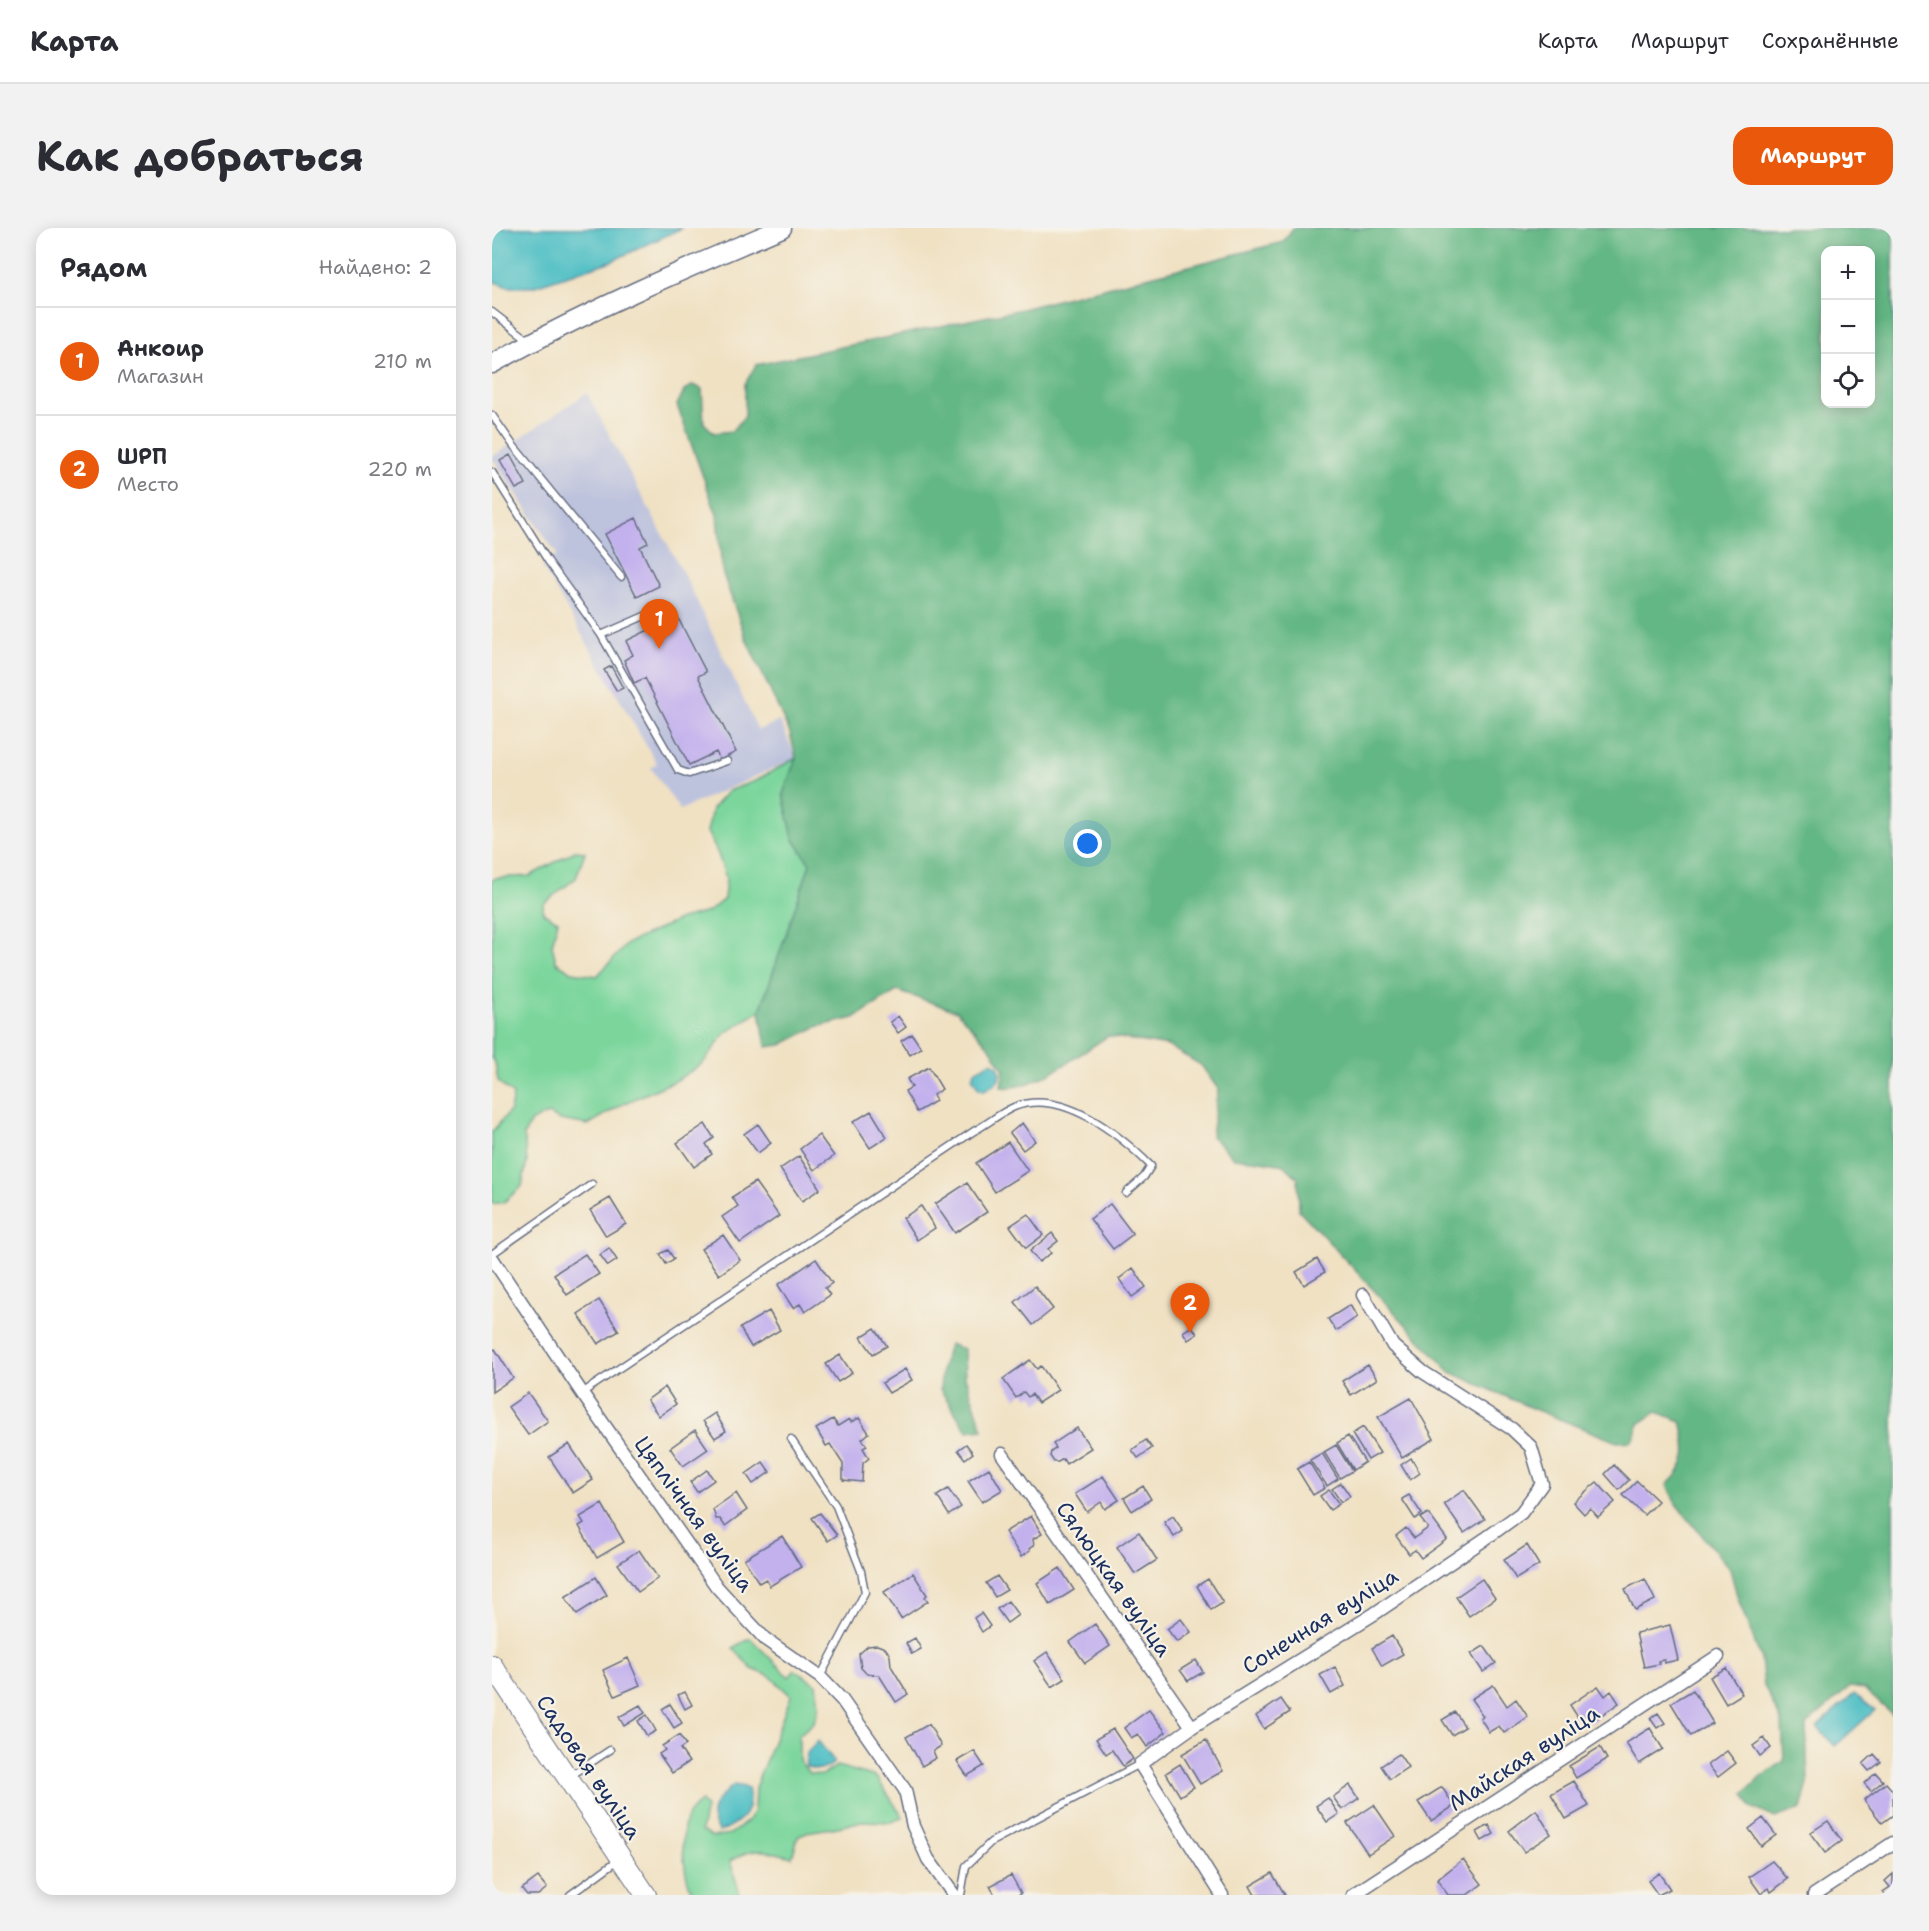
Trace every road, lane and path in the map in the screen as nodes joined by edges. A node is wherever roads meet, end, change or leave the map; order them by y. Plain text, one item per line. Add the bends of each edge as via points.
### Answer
1 (782, 228) edge
2 (492, 312) edge
3 (531, 342) junction
4 (492, 364) edge
5 (492, 416) edge
6 (492, 472) edge
7 (621, 577) dead end
8 (649, 614) dead end
9 (601, 634) junction
10 (727, 761) dead end
11 (592, 1184) dead end
12 (1126, 1193) dead end
13 (492, 1256) edge
14 (1363, 1295) dead end
15 (582, 1394) junction
16 (790, 1439) dead end
17 (1002, 1454) dead end
18 (1718, 1656) dead end
19 (492, 1665) edge
20 (820, 1677) junction
21 (1192, 1727) junction
22 (610, 1750) dead end
23 (1140, 1764) junction
24 (569, 1778) junction
25 (1893, 1843) edge
26 (621, 1857) junction
27 (570, 1895) edge
28 (646, 1895) edge
29 (954, 1895) edge
30 (961, 1895) edge
31 (1222, 1895) edge
32 (1353, 1895) edge
33 (1814, 1895) edge

1 - 3 street
2 - 3 lane
3 - 4 street
5 - 7 lane
6 - 9 lane via 548,561
8 - 9 lane
9 - 10 lane via 678,770 689,774
11 - 13 lane
12 - 15 lane via 1151,1166 1130,1145 1072,1108 1047,1102 1015,1107
13 - 15 street, Цяплічная вуліца
14 - 21 street, Сонечная вуліца via 1393,1346 1423,1372 1512,1429 1531,1447 1542,1484 1521,1513 1374,1614
15 - 20 street, Цяплічная вуліца via 717,1587 765,1639
16 - 20 lane via 836,1506 865,1592
17 - 21 street, Сялюцкая вуліца
18 - 32 street, Майская вуліца
19 - 24 main road, Садовая вуліца
20 - 29 street, Цяплічная вуліца via 842,1700 905,1790 913,1826 928,1859
21 - 23 street, Сонечная вуліца
22 - 24 lane
23 - 30 lane via 991,1842 966,1866
23 - 31 street
24 - 26 main road, Садовая вуліца
25 - 33 street
26 - 27 lane
26 - 28 main road, Садовая вуліца

